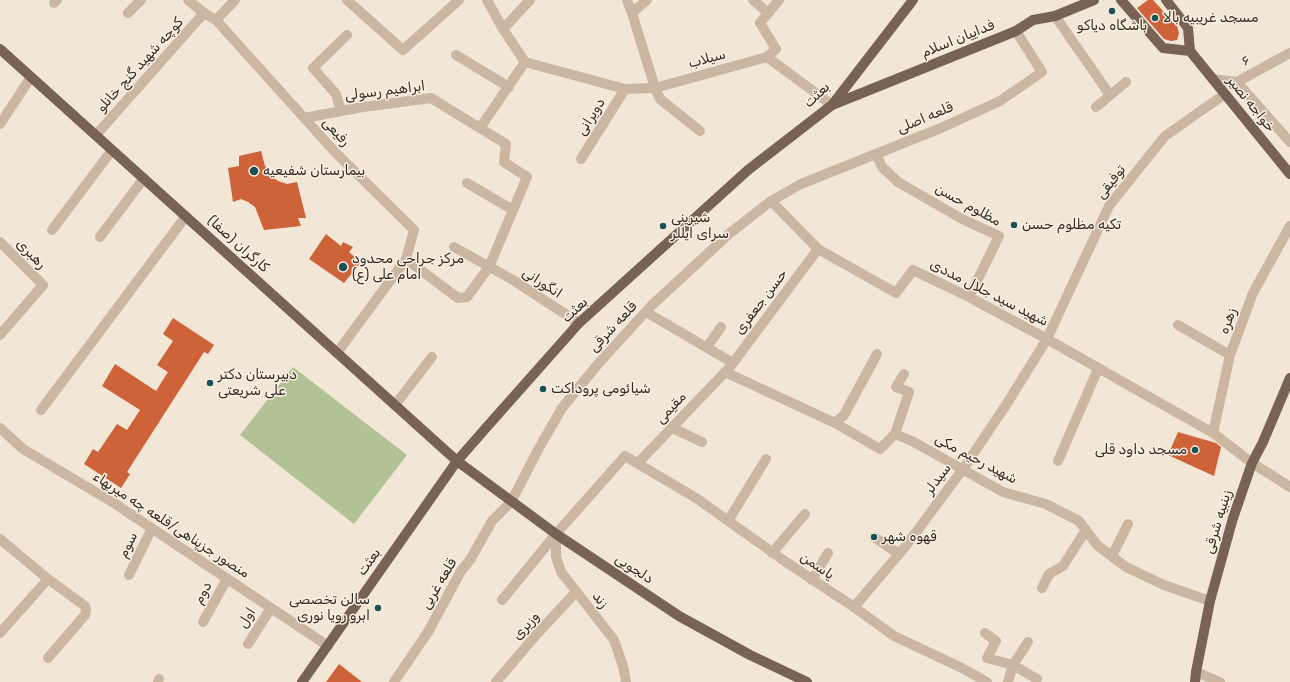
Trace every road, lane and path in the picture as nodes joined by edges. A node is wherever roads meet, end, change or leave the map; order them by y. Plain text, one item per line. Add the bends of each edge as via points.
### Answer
1 (141, 0) edge
2 (188, 0) edge
3 (235, 0) edge
4 (347, 0) edge
5 (460, 0) edge
6 (487, 0) edge
7 (530, 0) edge
8 (627, 0) edge
9 (647, 0) edge
10 (753, 0) edge
11 (779, 0) edge
12 (913, 0) edge
13 (1094, 0) edge
14 (1121, 0) edge
15 (1166, 0) edge
16 (204, 13) junction
17 (632, 13) junction
18 (768, 13) junction
19 (128, 14) dead end
20 (1055, 16) junction
21 (216, 20) junction
22 (503, 29) junction
23 (1016, 31) junction
24 (347, 35) dead end
25 (0, 49) edge
26 (1190, 51) junction
27 (1290, 53) edge
28 (456, 55) dead end
29 (767, 57) junction
30 (525, 62) junction
31 (31, 77) junction
32 (1212, 79) junction
33 (1126, 82) dead end
34 (1237, 82) junction
35 (509, 86) junction
36 (655, 88) junction
37 (625, 89) junction
38 (1225, 94) junction
39 (1110, 95) junction
40 (832, 105) junction
41 (1096, 107) dead end
42 (341, 111) junction
43 (304, 118) junction
44 (0, 124) edge
45 (480, 128) junction
46 (700, 131) dead end
47 (96, 135) junction
48 (1290, 142) edge
49 (112, 150) junction
50 (876, 154) junction
51 (581, 159) dead end
52 (1290, 174) edge
53 (144, 178) junction
54 (467, 183) dead end
55 (771, 201) junction
56 (513, 210) junction
57 (186, 216) junction
58 (1290, 226) edge
59 (52, 230) dead end
60 (100, 237) dead end
61 (0, 242) edge
62 (454, 248) dead end
63 (818, 249) junction
64 (406, 259) junction
65 (489, 267) junction
66 (968, 297) junction
67 (646, 312) junction
68 (579, 324) junction
69 (1178, 325) dead end
70 (721, 327) dead end
71 (0, 335) edge
72 (1047, 339) junction
73 (707, 347) junction
74 (337, 353) junction
75 (877, 354) dead end
76 (1230, 355) junction
77 (432, 357) dead end
78 (733, 363) junction
79 (1098, 368) junction
80 (725, 372) junction
81 (904, 374) dead end
82 (1290, 378) edge
83 (395, 405) junction
84 (41, 410) dead end
85 (835, 423) junction
86 (0, 428) edge
87 (672, 428) junction
88 (1212, 433) junction
89 (895, 434) junction
90 (702, 442) dead end
91 (766, 459) dead end
92 (457, 461) junction
93 (1058, 461) dead end
94 (638, 463) junction
95 (1252, 463) junction
96 (963, 469) junction
97 (1290, 487) edge
98 (512, 502) junction
99 (805, 514) dead end
100 (728, 521) junction
101 (1128, 524) dead end
102 (152, 528) junction
103 (1086, 530) junction
104 (556, 534) junction
105 (874, 537) dead end
106 (0, 539) edge
107 (772, 552) junction
108 (828, 553) dead end
109 (899, 554) junction
110 (1112, 556) junction
111 (129, 575) dead end
112 (48, 579) junction
113 (227, 579) junction
114 (812, 580) junction
115 (1042, 588) dead end
116 (576, 592) junction
117 (502, 600) dead end
118 (1210, 601) junction
119 (854, 607) junction
120 (271, 608) junction
121 (203, 622) dead end
122 (0, 633) edge
123 (985, 633) dead end
124 (1028, 642) dead end
125 (248, 644) dead end
126 (328, 646) junction
127 (48, 658) dead end
128 (1013, 665) junction
129 (1196, 677) edge
130 (1037, 679) dead end
131 (302, 682) edge
132 (394, 682) edge
133 (498, 682) edge
134 (626, 682) edge
135 (807, 682) edge
136 (987, 682) edge
137 (1008, 682) edge
138 (1220, 682) edge

1 - 19 street
2 - 16 street, رفیعی
3 - 21 street
4 - 5 street via 403,50
6 - 22 street
7 - 22 street
8 - 17 street
9 - 17 street
10 - 18 street
11 - 18 street
12 - 40 main road, بعثت
13 - 20 main road, فداییان اسلام
14 - 26 main road via 1163,48
15 - 26 main road via 1188,28
16 - 21 street, رفیعی
16 - 47 street, کوچه شهید گنج خانلو
17 - 36 street
18 - 29 street via 760,23 776,49
20 - 23 main road, فداییان اسلام via 1033,20
20 - 39 street
21 - 43 street, رفیعی
22 - 30 street
23 - 40 main road, فداییان اسلام
23 - 50 street, قلعه اصلی via 1042,72 1000,101
24 - 42 street via 313,68 336,94
25 - 31 main road, کارگران (صفا)
26 - 32 main road, خواجه نصیر
27 - 34 street, ۶
28 - 35 street
29 - 36 street, سیلاب
29 - 40 street
30 - 35 street
30 - 37 street, سیلاب
31 - 44 street
31 - 47 main road, کارگران (صفا)
32 - 34 street, ۶
32 - 38 main road, خواجه نصیر
33 - 39 street
34 - 48 street
35 - 45 street
36 - 37 street, سیلاب
36 - 46 street via 660,99
37 - 51 street, دویرانی
38 - 52 main road, خواجه نصیر
38 - 72 street, توفیقی via 1165,136 1108,206
39 - 41 street
40 - 68 main road, بعثت via 748,170
42 - 43 street, ابراهیم رسولی
42 - 45 street, ابراهیم رسولی via 431,98
43 - 64 street, رفیعی via 414,230
45 - 56 street, ابراهیم رسولی via 506,144 504,162 527,177
47 - 49 main road, کارگران (صفا)
49 - 53 main road, کارگران (صفا)
49 - 59 street
50 - 55 street, قلعه اصلی via 801,184
50 - 66 street, مظلوم حسن via 882,168 898,182 962,219 999,236
53 - 57 main road, کارگران (صفا)
53 - 60 street
54 - 56 street
55 - 63 street, شهید سید جلال مددی
55 - 67 street, قلعه شرقی via 730,233
56 - 65 street
57 - 74 main road, کارگران (صفا)
57 - 84 street
58 - 76 street, زهره via 1253,293
61 - 71 street, رهبری via 43,285
62 - 65 street, انگورانی
63 - 66 street, شهید سید جلال مددی via 896,293 913,270
63 - 78 street, حسن جعفری
64 - 65 street via 458,298 468,297
64 - 74 street, رفیعی
65 - 68 street, انگورانی
66 - 72 street, شهید سید جلال مددی
67 - 73 street
67 - 98 street, قلعه شرقی via 562,408
68 - 92 main road, بعثت
69 - 76 street
70 - 73 street
72 - 79 street, شهید سید جلال مددی
72 - 96 street, سیدلر
73 - 78 street
74 - 83 main road, کارگران (صفا)
75 - 85 street via 844,416
76 - 88 street, زهره
77 - 83 street
78 - 80 street, حسن جعفری
79 - 88 street, شهید سید جلال مددی
79 - 93 street
80 - 85 street
80 - 87 street, مقیمی
81 - 89 street via 896,387 909,392
82 - 95 main road, زینبیه شرقی
83 - 92 main road, کارگران (صفا)
85 - 89 street via 880,449
86 - 102 street, منصور جزپناهی/قلعه چه میربهاء via 23,448
87 - 90 street
87 - 94 street, مقیمی
88 - 95 street, شهید سید جلال مددی
89 - 96 street, شهید رحیم مکی
91 - 100 street
92 - 98 main road, دلجویی
92 - 126 main road, بعثت
94 - 100 street, یاسمن
94 - 104 street via 625,456
95 - 97 street, شهید سید جلال مددی
95 - 118 main road, زینبیه شرقی via 1233,518
96 - 103 street, شهید رحیم مکی via 1003,492 1046,504 1079,521
96 - 109 street, سیدلر
98 - 104 main road, دلجویی
98 - 132 street, قلعه غربی via 492,521 428,632
99 - 107 street
100 - 107 street, یاسمن
101 - 110 street
102 - 111 street, سوم
102 - 113 street, منصور جزپناهی/قلعه چه میربهاء
103 - 110 street, شهید رحیم مکی via 1097,545
103 - 115 street via 1063,566 1049,574
104 - 116 street, زند via 556,556 561,572
104 - 117 street
104 - 135 main road, دلجویی via 679,616 750,655
105 - 109 street
106 - 112 street
107 - 114 street, یاسمن
108 - 114 street
109 - 119 street, سیدلر
110 - 118 street, شهید رحیم مکی via 1126,567 1164,585
112 - 122 street
112 - 127 street via 86,610 85,615
113 - 120 street, منصور جزپناهی/قلعه چه میربهاء
113 - 121 street, دوم
114 - 119 street, یاسمن
116 - 133 street, وزیری via 536,635
116 - 134 street, زند via 614,640
118 - 129 main road, زینبیه شرقی
119 - 136 street, یاسمن via 894,636
120 - 125 street, اول
120 - 126 street, منصور جزپناهی/قلعه چه میربهاء
123 - 128 street via 996,641 987,658
124 - 128 street
126 - 131 main road, بعثت
128 - 130 street
128 - 137 street
129 - 138 street

